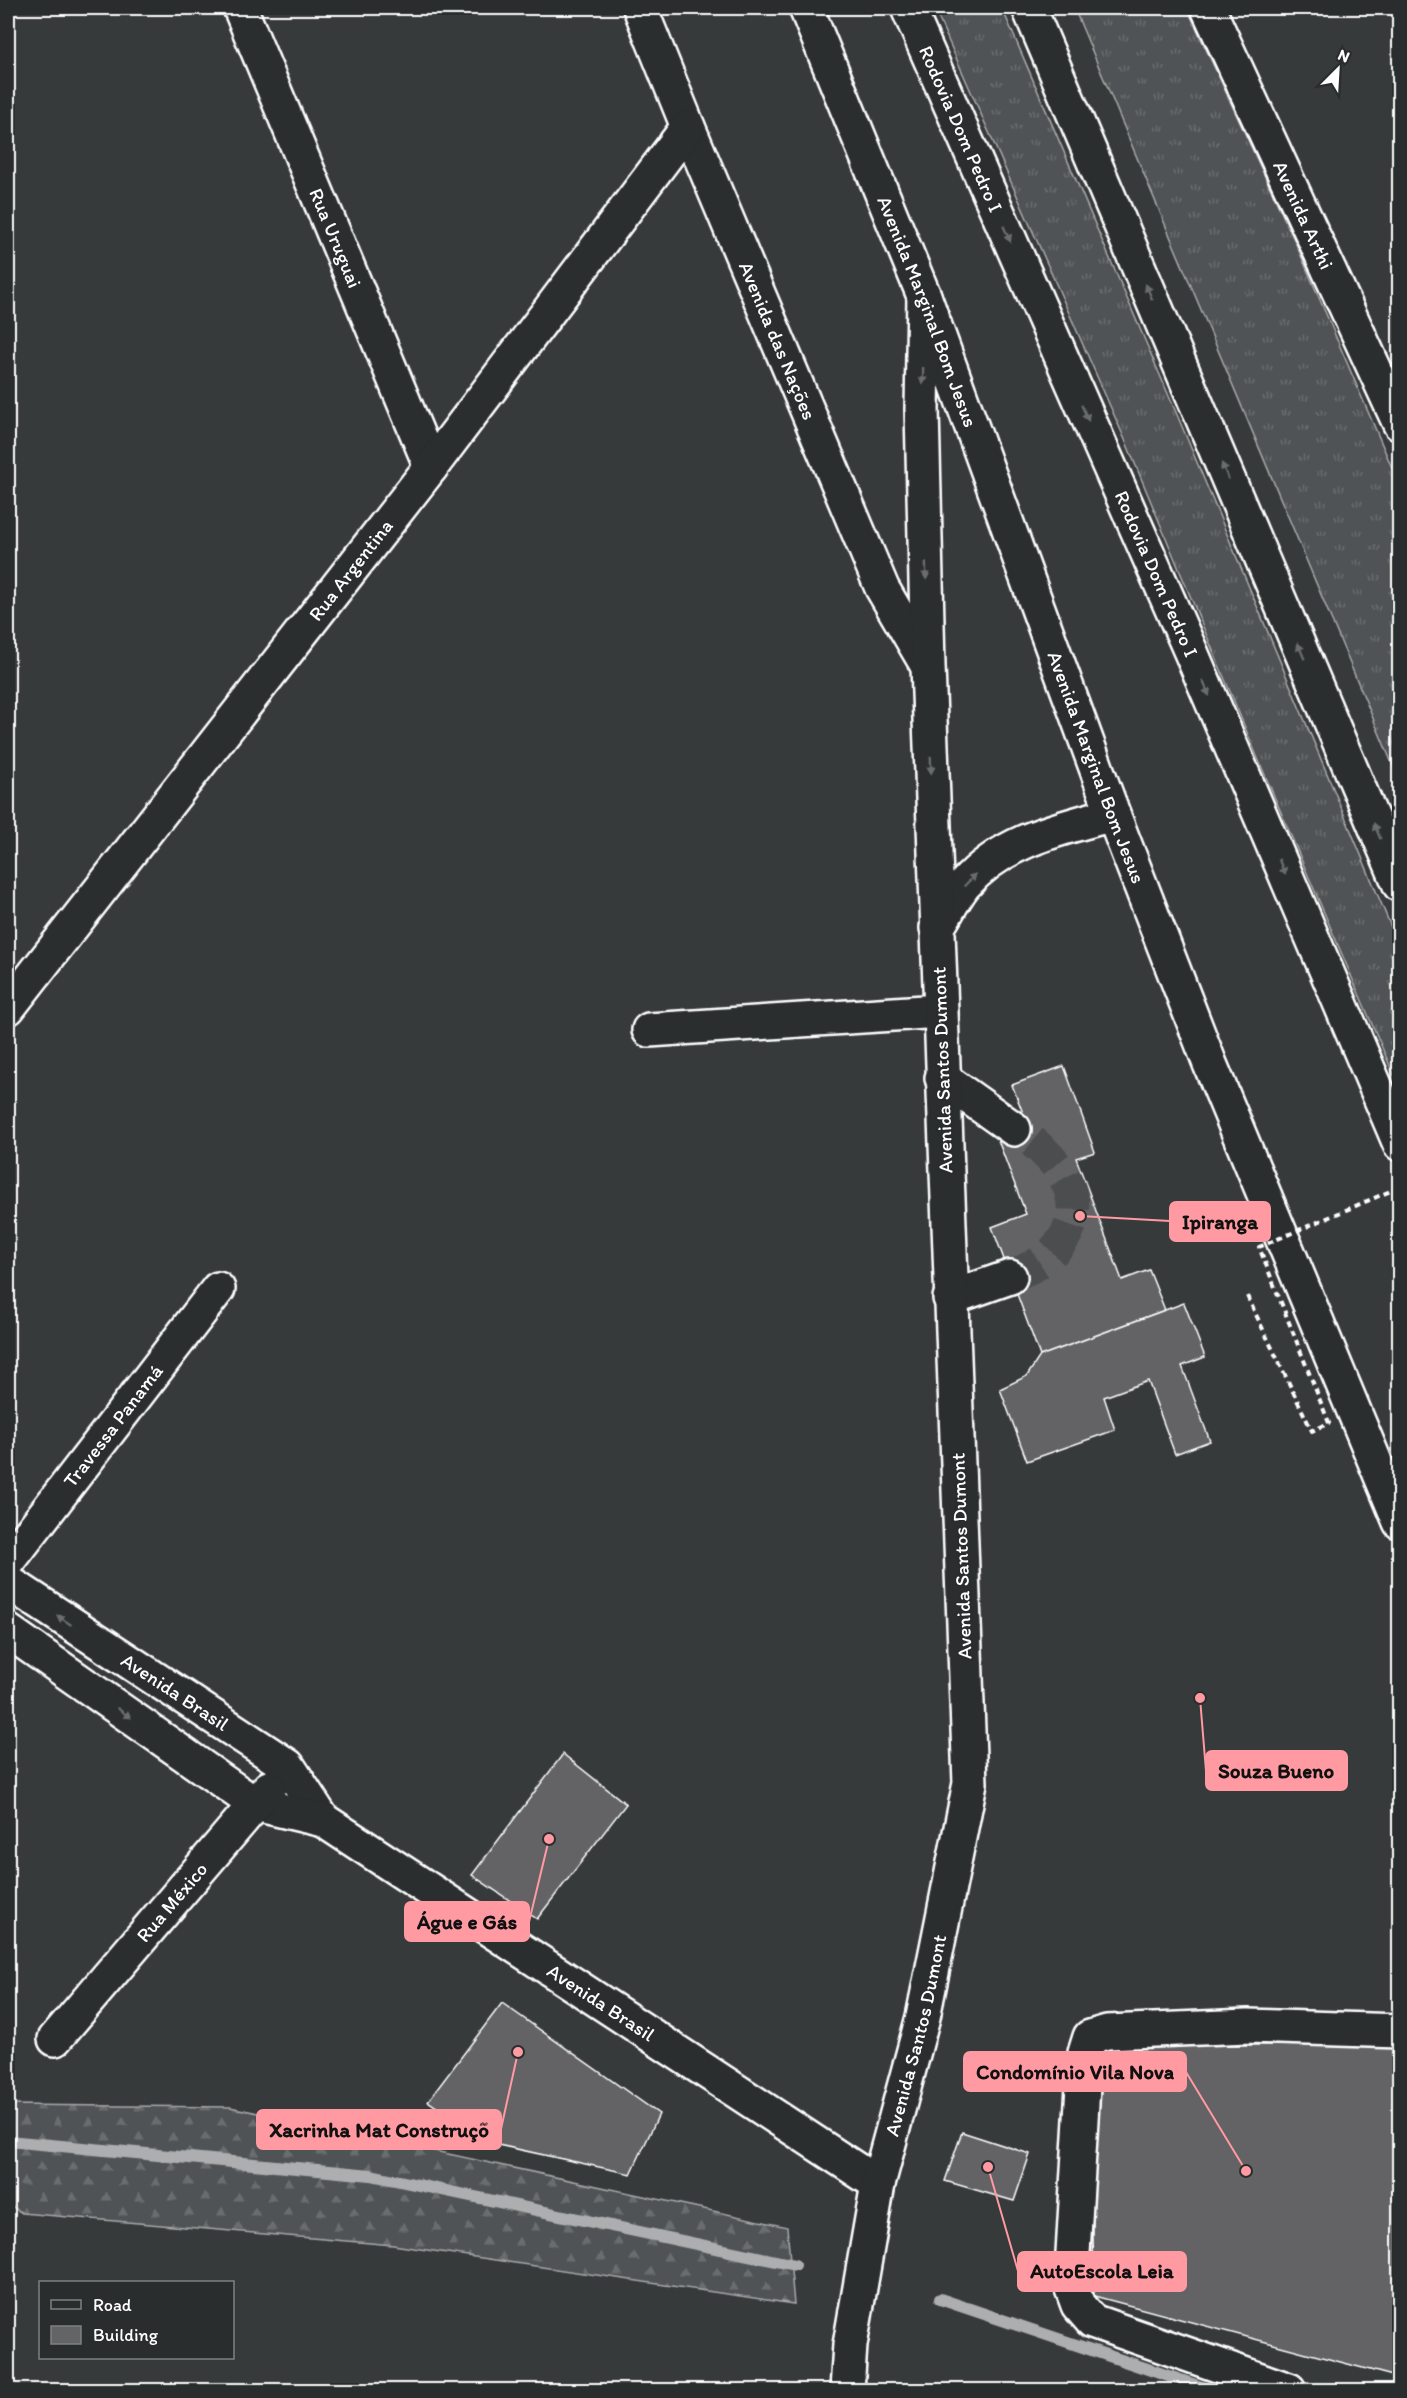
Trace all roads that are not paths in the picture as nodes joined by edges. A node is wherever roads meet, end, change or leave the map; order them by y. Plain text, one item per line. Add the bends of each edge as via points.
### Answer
1 (240, 8) edge
2 (640, 8) edge
3 (806, 8) edge
4 (908, 8) edge
5 (1029, 8) edge
6 (1208, 8) edge
7 (688, 127) junction
8 (924, 296) junction
9 (1400, 424) edge
10 (431, 467) junction
11 (928, 666) junction
12 (1113, 814) junction
13 (1400, 885) edge
14 (937, 928) junction
15 (8, 1008) edge
16 (940, 1011) junction
17 (649, 1030) dead end
18 (942, 1078) junction
19 (1014, 1129) tunnel mouth
20 (1400, 1144) edge
21 (1010, 1277) tunnel mouth
22 (218, 1290) dead end
23 (950, 1298) junction
24 (1400, 1522) edge
25 (8, 1562) edge
26 (8, 1582) edge
27 (8, 1631) edge
28 (106, 1648) junction
29 (84, 1685) junction
30 (288, 1766) junction
31 (255, 1804) junction
32 (323, 1820) junction
33 (1400, 2031) edge
34 (55, 2039) dead end
35 (878, 2184) junction
36 (846, 2391) edge
37 (1289, 2391) edge

1 - 10 main road, Rua Uruguai
2 - 7 main road, Avenida das Nações
3 - 8 main road, Avenida Marginal Bom Jesus
4 -> 20 main road, Rodovia Dom Pedro I via 1191,652
13 -> 5 main road
6 - 9 main road, Avenida Arthi
7 - 10 main road, Rua Argentina
7 - 11 main road, Avenida das Nações via 882,588
8 -> 11 main road, Avenida Santos Dumont via 922,409
8 - 12 main road, Avenida Marginal Bom Jesus
10 - 15 main road, Rua Argentina
11 -> 14 main road, Avenida Santos Dumont
14 -> 12 main road via 964,885 994,857 1036,835
12 - 24 main road, Avenida Marginal Bom Jesus via 1210,1064
14 - 16 main road, Avenida Santos Dumont
16 - 17 main road
16 - 18 main road, Avenida Santos Dumont
18 - 19 main road
18 - 23 main road, Avenida Santos Dumont
21 - 23 main road
22 - 25 main road, Travessa Panamá
23 - 35 main road, Avenida Santos Dumont via 970,1783 922,2017
28 -> 26 main road, Avenida Brasil
27 - 29 main road, Avenida Brasil
28 - 29 main road
28 - 30 main road, Avenida Brasil
29 -> 31 main road, Avenida Brasil
30 - 31 main road, Rua México
30 - 32 main road, Avenida Brasil
31 - 32 main road, Avenida Brasil
31 - 34 main road, Rua México
32 - 35 main road, Avenida Brasil
33 - 37 main road via 1248,2026 1107,2032 1090,2037 1085,2053 1071,2286 1078,2305 1092,2321
35 - 36 main road, Avenida Santos Dumont via 850,2345

